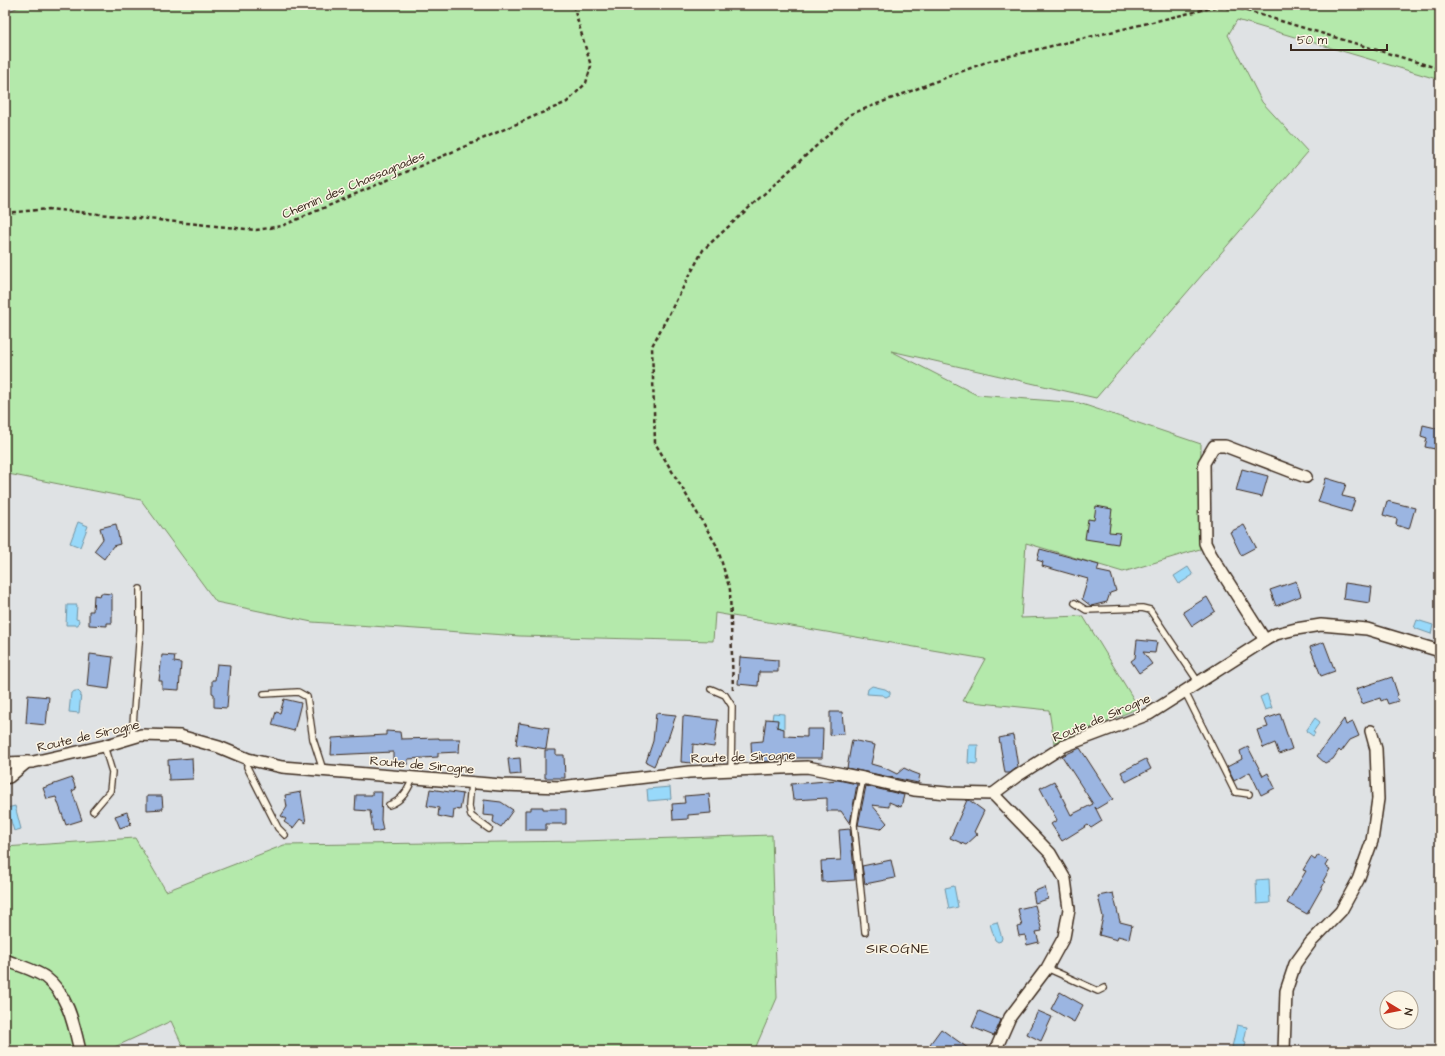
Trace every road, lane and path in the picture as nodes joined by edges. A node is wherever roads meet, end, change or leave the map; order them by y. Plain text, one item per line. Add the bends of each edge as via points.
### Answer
1 (573, 5) edge
2 (1440, 69) edge
3 (5, 213) edge
4 (1306, 477) dead end
5 (140, 589) dead end
6 (1075, 603) dead end
7 (1265, 640) junction
8 (1440, 651) edge
9 (1199, 683) junction
10 (711, 690) dead end
11 (1185, 692) junction
12 (264, 694) dead end
13 (732, 706) junction
14 (1371, 732) dead end
15 (132, 738) junction
16 (104, 746) junction
17 (248, 759) junction
18 (27, 762) junction
19 (5, 763) edge
20 (324, 770) junction
21 (731, 771) junction
22 (5, 778) edge
23 (413, 778) junction
24 (863, 778) junction
25 (472, 782) junction
26 (993, 794) junction
27 (1248, 794) dead end
28 (389, 805) dead end
29 (93, 811) dead end
30 (489, 829) dead end
31 (285, 835) dead end
32 (865, 932) dead end
33 (5, 960) edge
34 (1047, 968) junction
35 (1104, 988) dead end
36 (80, 1051) edge
37 (995, 1051) edge
38 (1284, 1051) edge

1 - 3 path, Chemin des Chassagnades via 591,66 586,83 567,102 282,226 256,230 49,209
2 - 13 path via 1241,9 1215,7 989,61 851,114 703,250 652,346 654,443 718,546 730,590
4 - 7 street via 1225,446 1214,446 1204,462 1205,543
5 - 15 lane via 140,630
6 - 9 lane via 1086,610 1150,610
7 - 8 street, Route de Sirogne via 1276,634 1321,625 1367,629
7 - 9 street, Route de Sirogne
9 - 11 street, Route de Sirogne
10 - 13 lane via 725,695
11 - 26 street, Route de Sirogne via 1149,714 1064,746
11 - 27 lane via 1235,792
12 - 20 lane via 298,692 308,697 312,739
13 - 21 lane
14 - 38 street via 1376,749 1378,798 1372,841 1358,880 1341,911 1311,942 1295,964 1286,991
15 - 16 street, Route de Sirogne
15 - 17 street, Route de Sirogne via 141,735 180,736 219,747
16 - 18 street, Route de Sirogne
16 - 29 lane via 112,772 110,791
17 - 20 street, Route de Sirogne via 282,767
17 - 31 lane via 247,767 278,828
18 - 19 street, Route de Sirogne
18 - 22 street
20 - 23 street, Route de Sirogne
21 - 24 street, Route de Sirogne via 807,767
21 - 25 street, Route de Sirogne via 689,772 560,787
23 - 25 street, Route de Sirogne
23 - 28 lane via 397,802
24 - 26 street, Route de Sirogne via 914,790
24 - 32 lane via 854,826
25 - 30 lane via 469,806 471,816
26 - 34 street via 1050,853 1065,879 1069,909 1064,937
33 - 36 street via 45,976 58,990 71,1015
34 - 35 lane via 1098,991
34 - 37 street via 1010,1017

